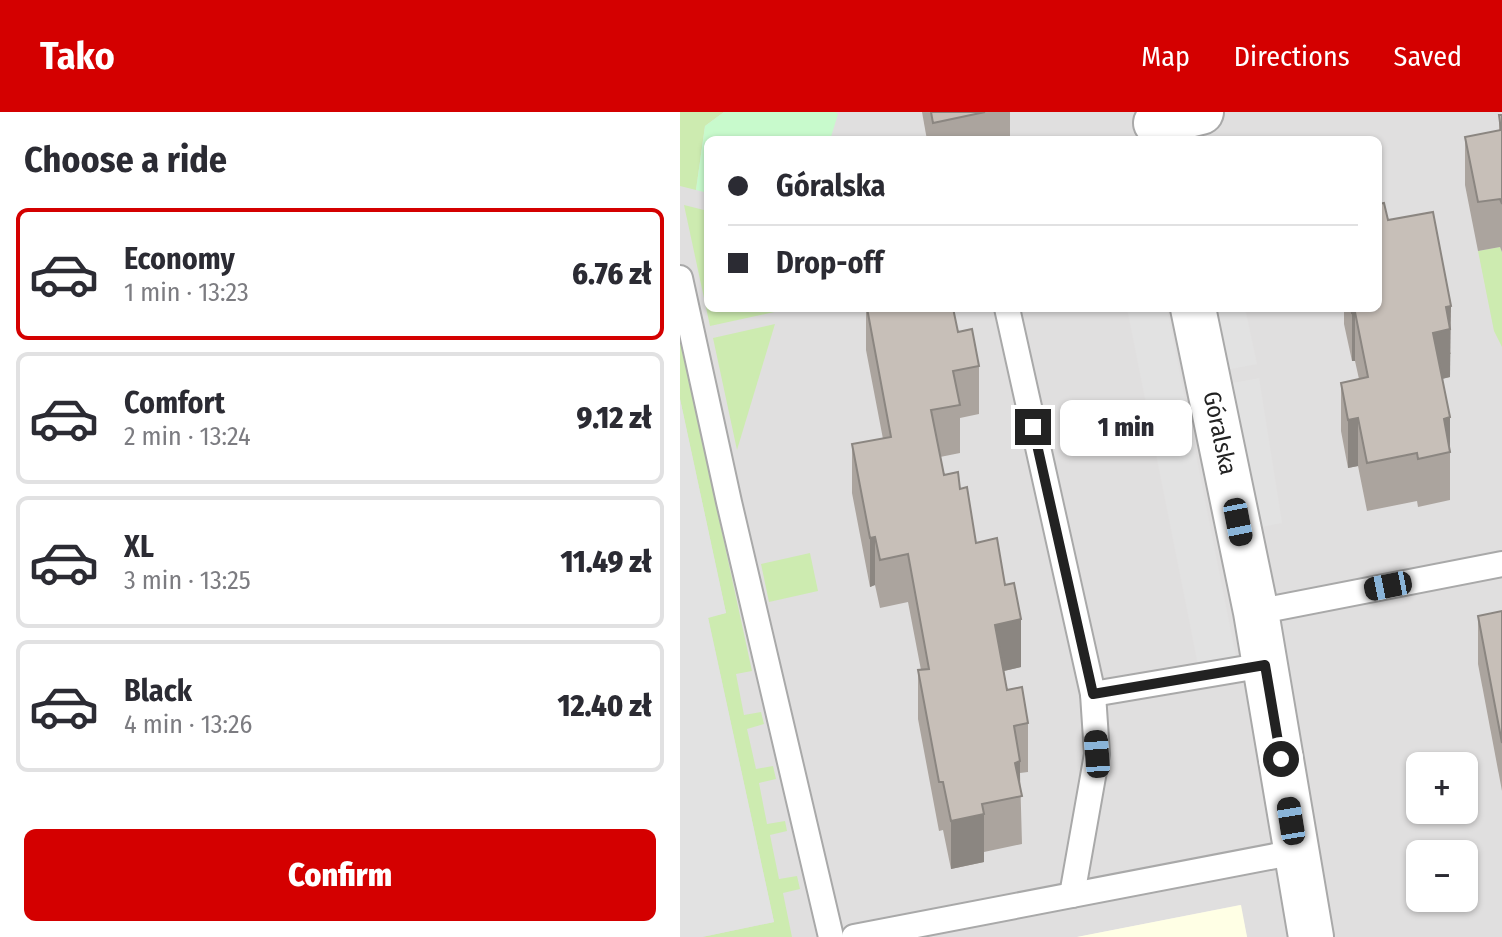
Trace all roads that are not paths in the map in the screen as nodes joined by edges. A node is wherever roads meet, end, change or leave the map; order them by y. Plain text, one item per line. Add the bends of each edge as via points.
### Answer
1 (1201, 112) edge
2 (1156, 125) edge
3 (680, 278) edge
4 (1008, 312) edge
5 (1194, 312) edge
6 (1502, 564) edge
7 (1256, 612) junction
8 (1265, 665) junction
9 (1093, 694) junction
10 (1296, 852) junction
11 (1072, 895) junction
12 (831, 937) edge
13 (854, 937) edge
14 (1311, 937) edge

1 - 2 street
3 - 12 lane
4 - 9 lane
5 - 7 street, Góralska
6 - 7 lane
7 - 8 street, Góralska
8 - 9 lane
8 - 10 street, Góralska
9 - 11 lane via 1097,754
10 - 11 lane
10 - 14 street, Góralska
11 - 13 lane

